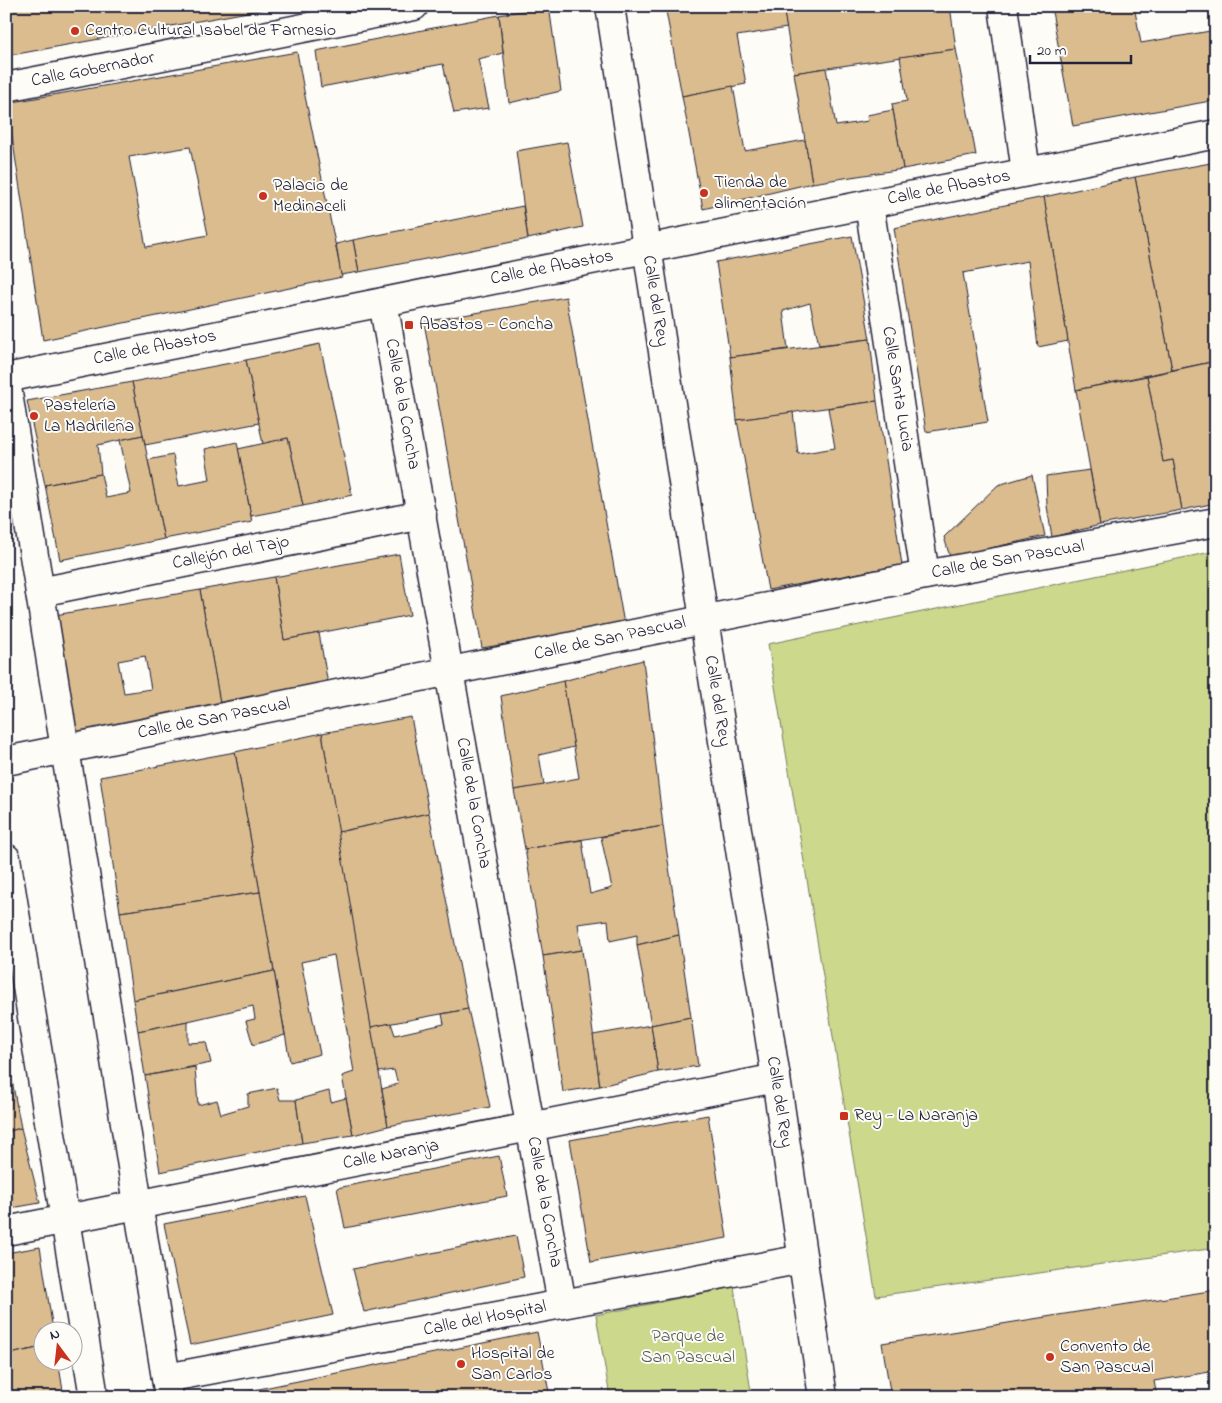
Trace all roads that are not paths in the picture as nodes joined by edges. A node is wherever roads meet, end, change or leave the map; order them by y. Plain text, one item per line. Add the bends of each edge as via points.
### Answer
1 (414, 6) edge
2 (610, 6) edge
3 (1003, 6) edge
4 (6, 86) edge
5 (1216, 134) edge
6 (1026, 172) junction
7 (869, 204) junction
8 (646, 249) junction
9 (384, 302) junction
10 (6, 380) edge
11 (422, 515) junction
12 (1216, 522) edge
13 (925, 575) junction
14 (40, 592) junction
15 (704, 620) junction
16 (449, 672) junction
17 (65, 750) junction
18 (6, 761) edge
19 (6, 858) edge
20 (776, 1078) junction
21 (531, 1127) junction
22 (138, 1205) junction
23 (65, 1219) junction
24 (6, 1231) edge
25 (803, 1259) junction
26 (562, 1304) junction
27 (167, 1388) edge
28 (94, 1397) edge
29 (823, 1397) edge

1 - 4 street, Calle Gobernador
2 - 8 street, Calle del Rey
3 - 6 street
5 - 6 street, Calle de Abastos
6 - 7 street, Calle de Abastos
7 - 8 street, Calle de Abastos
7 - 13 street, Calle Santa Lucia
8 - 9 street, Calle de Abastos
8 - 15 street, Calle del Rey
9 - 10 street, Calle de Abastos
9 - 11 street, Calle de la Concha
10 - 14 street
11 - 14 street, Callejón del Tajo
11 - 16 street, Calle de la Concha
12 - 13 street, Calle de San Pascual
13 - 15 street, Calle de San Pascual
14 - 17 street
15 - 16 street, Calle de San Pascual
15 - 20 street, Calle del Rey
16 - 17 street, Calle de San Pascual
16 - 21 street, Calle de la Concha
17 - 18 street, Calle de San Pascual
17 - 22 street
19 - 23 street
20 - 21 street, Calle Naranja
20 - 25 street, Calle del Rey
21 - 22 street, Calle Naranja
21 - 26 street, Calle de la Concha
22 - 23 street, Calle Naranja
22 - 27 street
23 - 24 street, Calle Naranja
23 - 28 street
25 - 26 street, Calle del Hospital
25 - 29 street, Calle del Rey
26 - 27 street, Calle del Hospital

